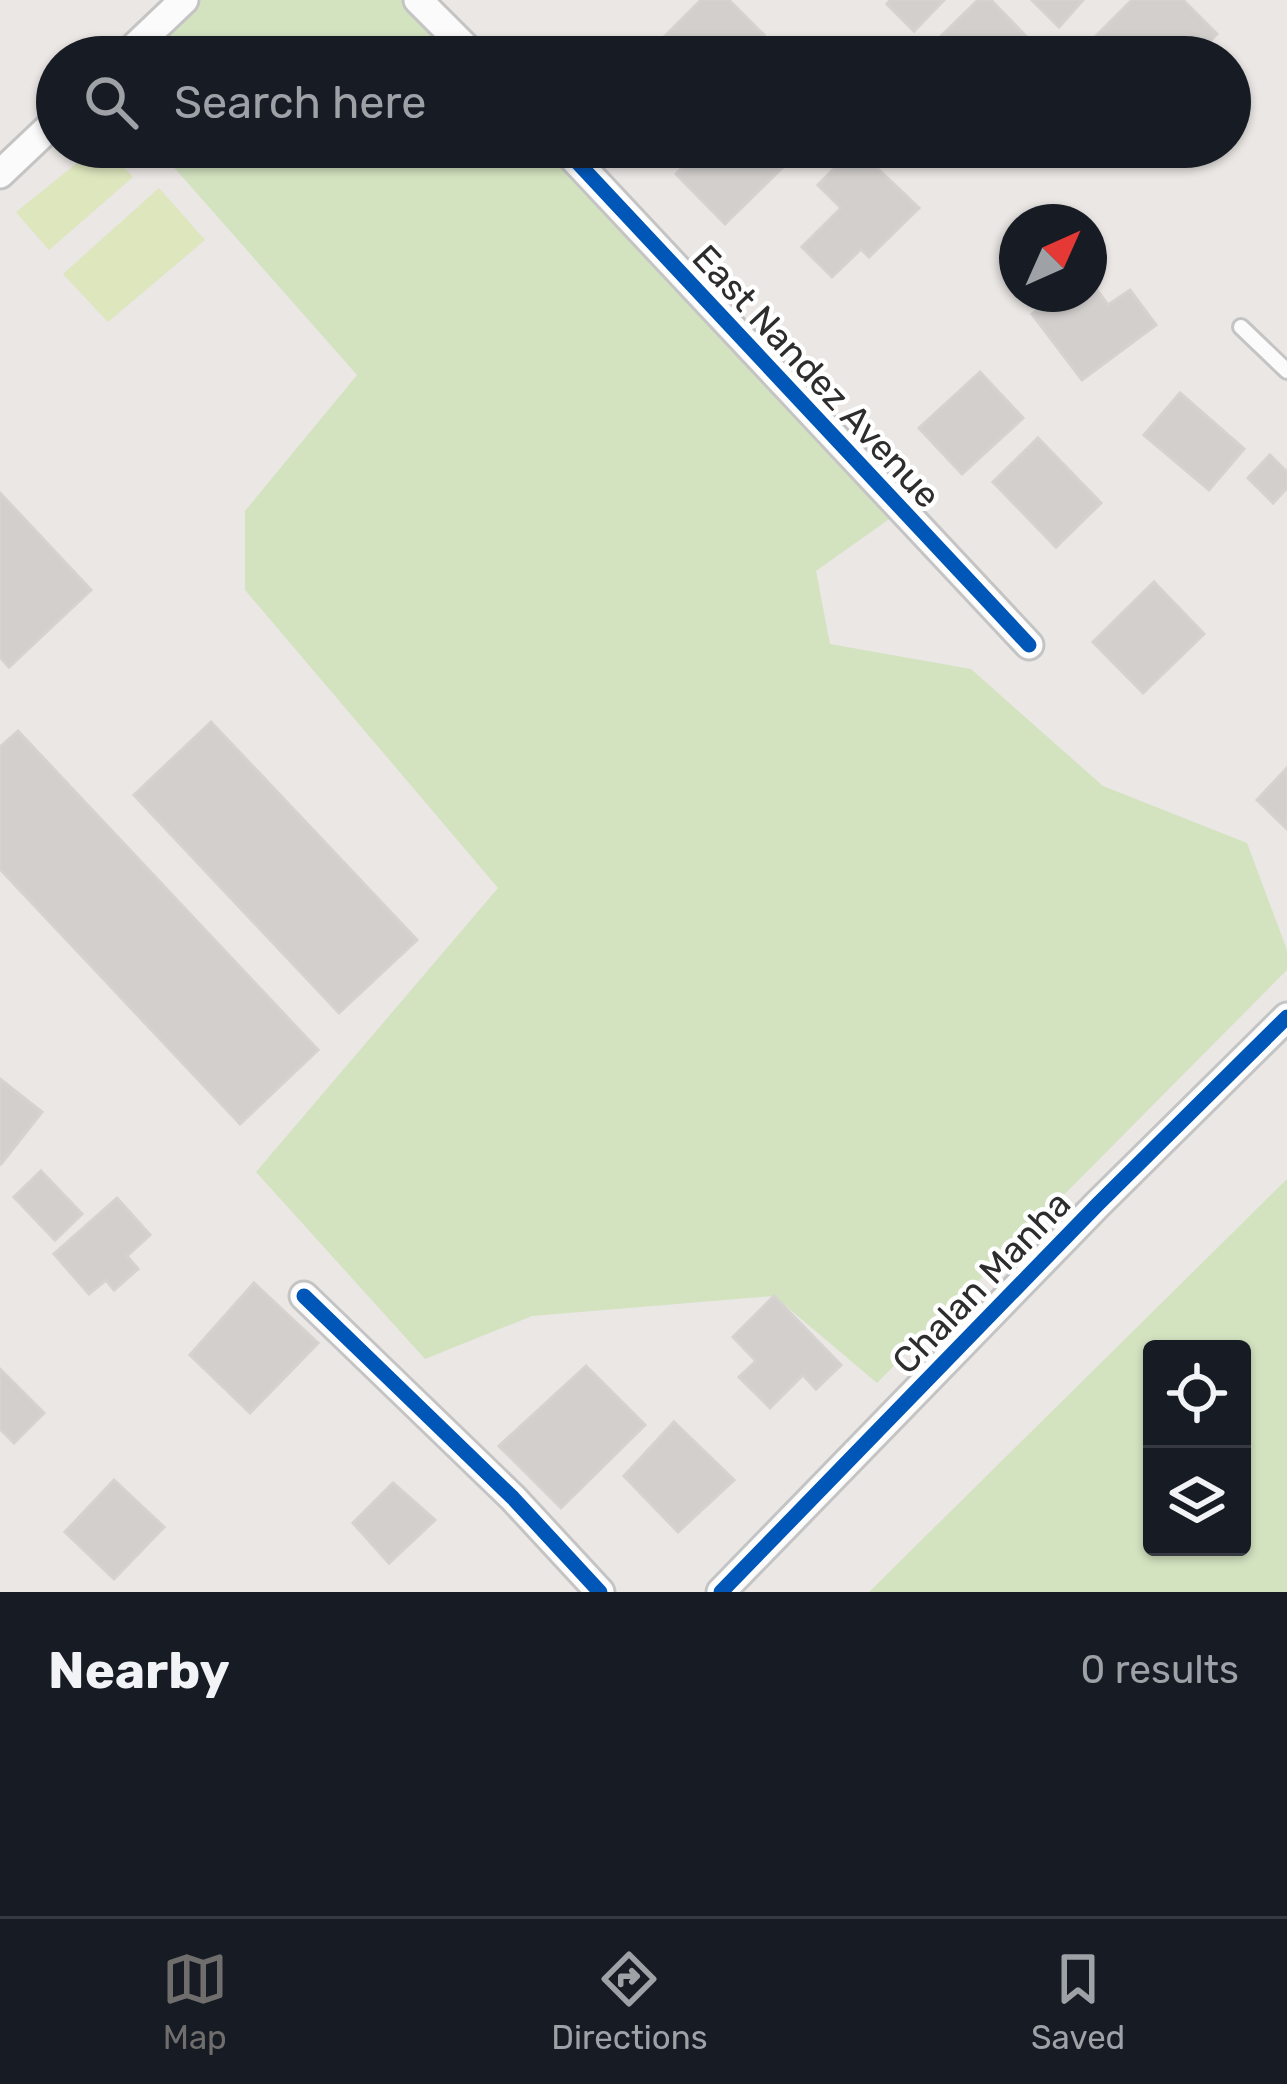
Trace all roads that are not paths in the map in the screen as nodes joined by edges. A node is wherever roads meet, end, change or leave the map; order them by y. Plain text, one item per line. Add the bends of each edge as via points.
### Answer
1 (184, 0) edge
2 (418, 0) edge
3 (146, 36) edge
4 (454, 36) edge
5 (36, 140) edge
6 (583, 168) edge
7 (0, 174) edge
8 (1241, 327) dead end
9 (1287, 370) edge
10 (1028, 646) dead end
11 (1287, 1017) edge
12 (304, 1296) dead end
13 (600, 1592) edge
14 (721, 1592) edge

1 - 3 street
2 - 4 street
5 - 7 street
6 - 10 street, East Nandez Avenue
8 - 9 lane
11 - 14 street, Chalan Manha
12 - 13 street

